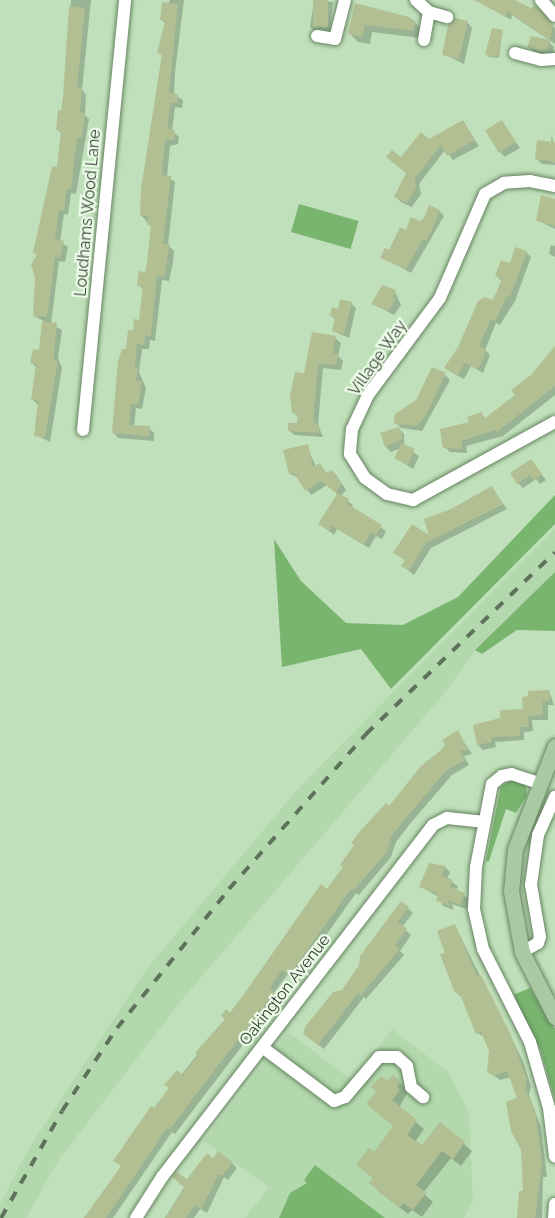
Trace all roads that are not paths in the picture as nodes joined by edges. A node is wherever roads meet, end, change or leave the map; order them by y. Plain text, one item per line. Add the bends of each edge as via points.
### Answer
1 (125, 0) edge
2 (417, 0) edge
3 (541, 0) edge
4 (345, 4) edge
5 (429, 12) junction
6 (555, 16) edge
7 (447, 17) dead end
8 (317, 36) dead end
9 (424, 40) dead end
10 (515, 52) dead end
11 (555, 59) edge
12 (555, 186) edge
13 (555, 422) edge
14 (82, 430) dead end
15 (555, 746) edge
16 (538, 783) junction
17 (555, 797) edge
18 (483, 822) junction
19 (522, 952) junction
20 (555, 1017) edge
21 (262, 1047) junction
22 (423, 1097) dead end
23 (555, 1157) edge
24 (555, 1204) edge
25 (136, 1218) edge
26 (554, 1218) edge

1 - 14 street, Loudhams Wood Lane
2 - 5 street
3 - 6 street
4 - 8 street via 335,39
5 - 7 street
5 - 9 street
10 - 11 street via 541,60
12 - 13 street, Village Way via 530,181 504,183 485,194 440,298 368,395 352,429 350,454 365,478 387,494 413,500
15 - 16 main road
16 - 18 street via 513,774 502,776 492,784
16 - 19 main road via 514,860 511,891
17 - 19 street via 538,835 531,885 540,937 538,943
18 - 21 street, Oakington Avenue via 447,818 433,825
18 - 23 street via 474,909 483,949 530,1042 549,1108
19 - 20 main road
21 - 22 street via 334,1101 345,1097 379,1056 397,1057 407,1066 411,1087
21 - 25 street, Oakington Avenue via 162,1177
24 - 26 street

